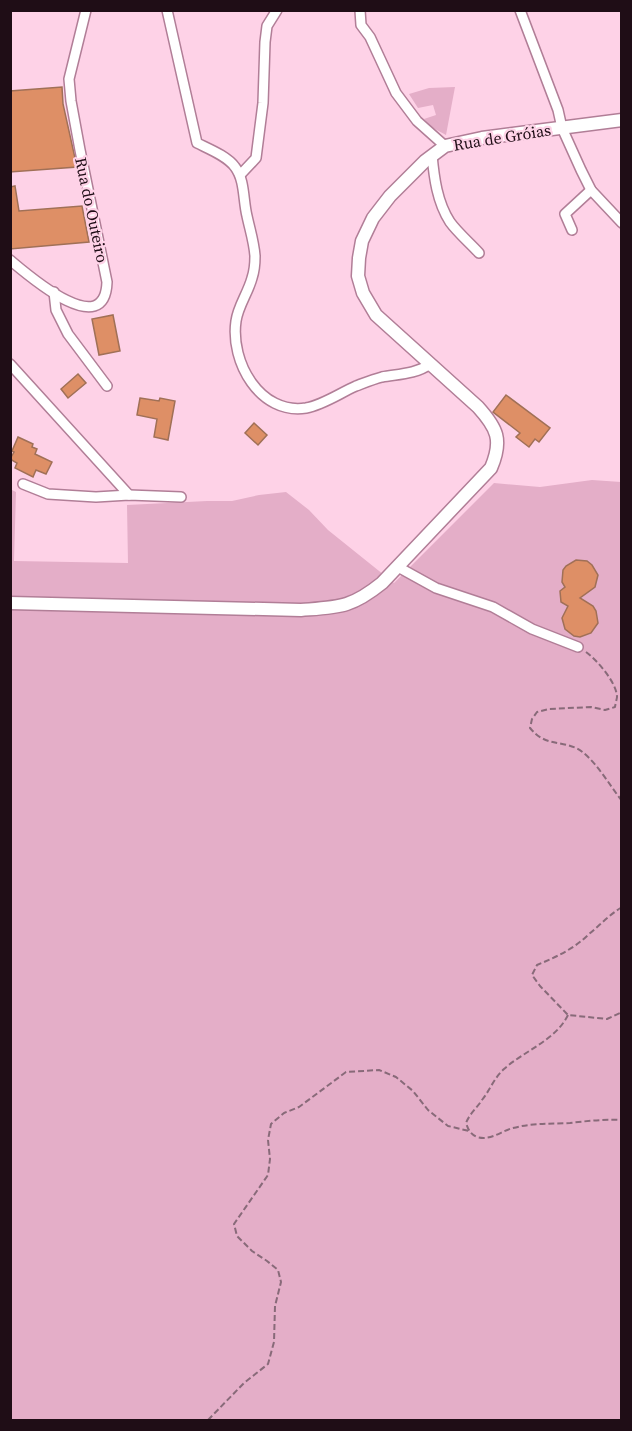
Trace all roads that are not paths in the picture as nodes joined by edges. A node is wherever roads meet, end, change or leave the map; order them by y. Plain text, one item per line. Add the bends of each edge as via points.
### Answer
1 (86, 10) edge
2 (167, 10) edge
3 (277, 10) edge
4 (360, 10) edge
5 (520, 10) edge
6 (621, 120) edge
7 (562, 128) junction
8 (445, 146) junction
9 (432, 154) junction
10 (240, 175) junction
11 (591, 190) junction
12 (621, 223) edge
13 (572, 230) dead end
14 (479, 253) dead end
15 (10, 260) edge
16 (54, 292) junction
17 (10, 364) edge
18 (430, 364) junction
19 (107, 386) dead end
20 (23, 484) dead end
21 (129, 495) junction
22 (181, 496) dead end
23 (398, 567) junction
24 (10, 603) edge
25 (578, 647) road end

1 - 16 street, Rua do Outeiro via 69,79 107,294 87,309
2 - 10 street via 197,143 234,165
3 - 10 street via 267,26 256,158
4 - 8 street via 361,25 396,93 417,121
5 - 7 street
6 - 7 street, Rua de Gróias
7 - 8 street, Rua de Gróias
7 - 11 street
8 - 9 street, Rua de Gróias
9 - 14 street via 436,188 443,206 451,222
9 - 18 street, Rua de Gróias via 373,218 362,241 358,276 376,315
10 - 18 street via 255,259 236,321 236,336 246,374 261,394 276,404 308,408 356,386
11 - 12 street
11 - 13 street via 565,214
15 - 16 street, Rua do Outeiro
16 - 19 street via 56,310 68,334
17 - 21 street
18 - 23 street, Rua de Gróias via 492,422 498,453 491,468
20 - 21 street via 48,494
21 - 22 street
23 - 24 street, Rua de Gróias via 366,596 344,606 301,610
23 - 25 street via 436,588 494,607 532,629

